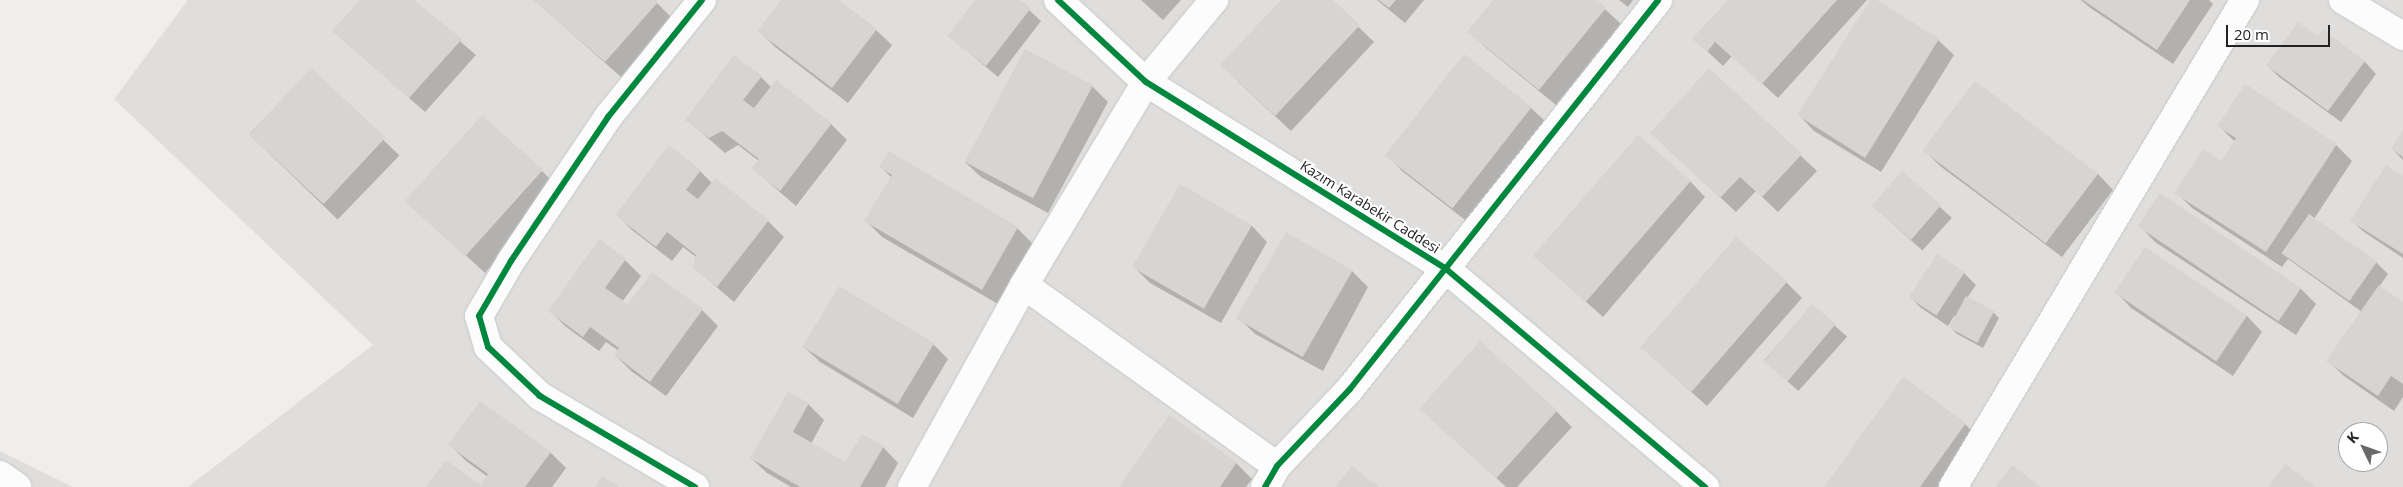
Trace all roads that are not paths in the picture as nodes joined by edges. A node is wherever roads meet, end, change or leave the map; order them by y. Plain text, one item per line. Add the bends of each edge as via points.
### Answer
1 (702, 0) edge
2 (1058, 0) edge
3 (1214, 0) edge
4 (1658, 0) edge
5 (2245, 0) edge
6 (2343, 0) edge
7 (2403, 36) edge
8 (1146, 82) junction
9 (1446, 268) junction
10 (1024, 285) junction
11 (0, 475) edge
12 (1271, 477) edge
13 (17, 487) edge
14 (695, 487) edge
15 (912, 487) edge
16 (1705, 487) edge
17 (1953, 487) edge

1 - 14 street via 608,117 511,261 479,316 488,347 540,396
2 - 8 street, Kazım Karabekir Caddesi
3 - 8 street
4 - 9 street
5 - 17 street
6 - 7 street
8 - 9 street, Kazım Karabekir Caddesi
8 - 10 street
9 - 12 street via 1350,389
9 - 16 street, Kazım Karabekir Caddesi
10 - 12 street
10 - 15 street
11 - 13 street

